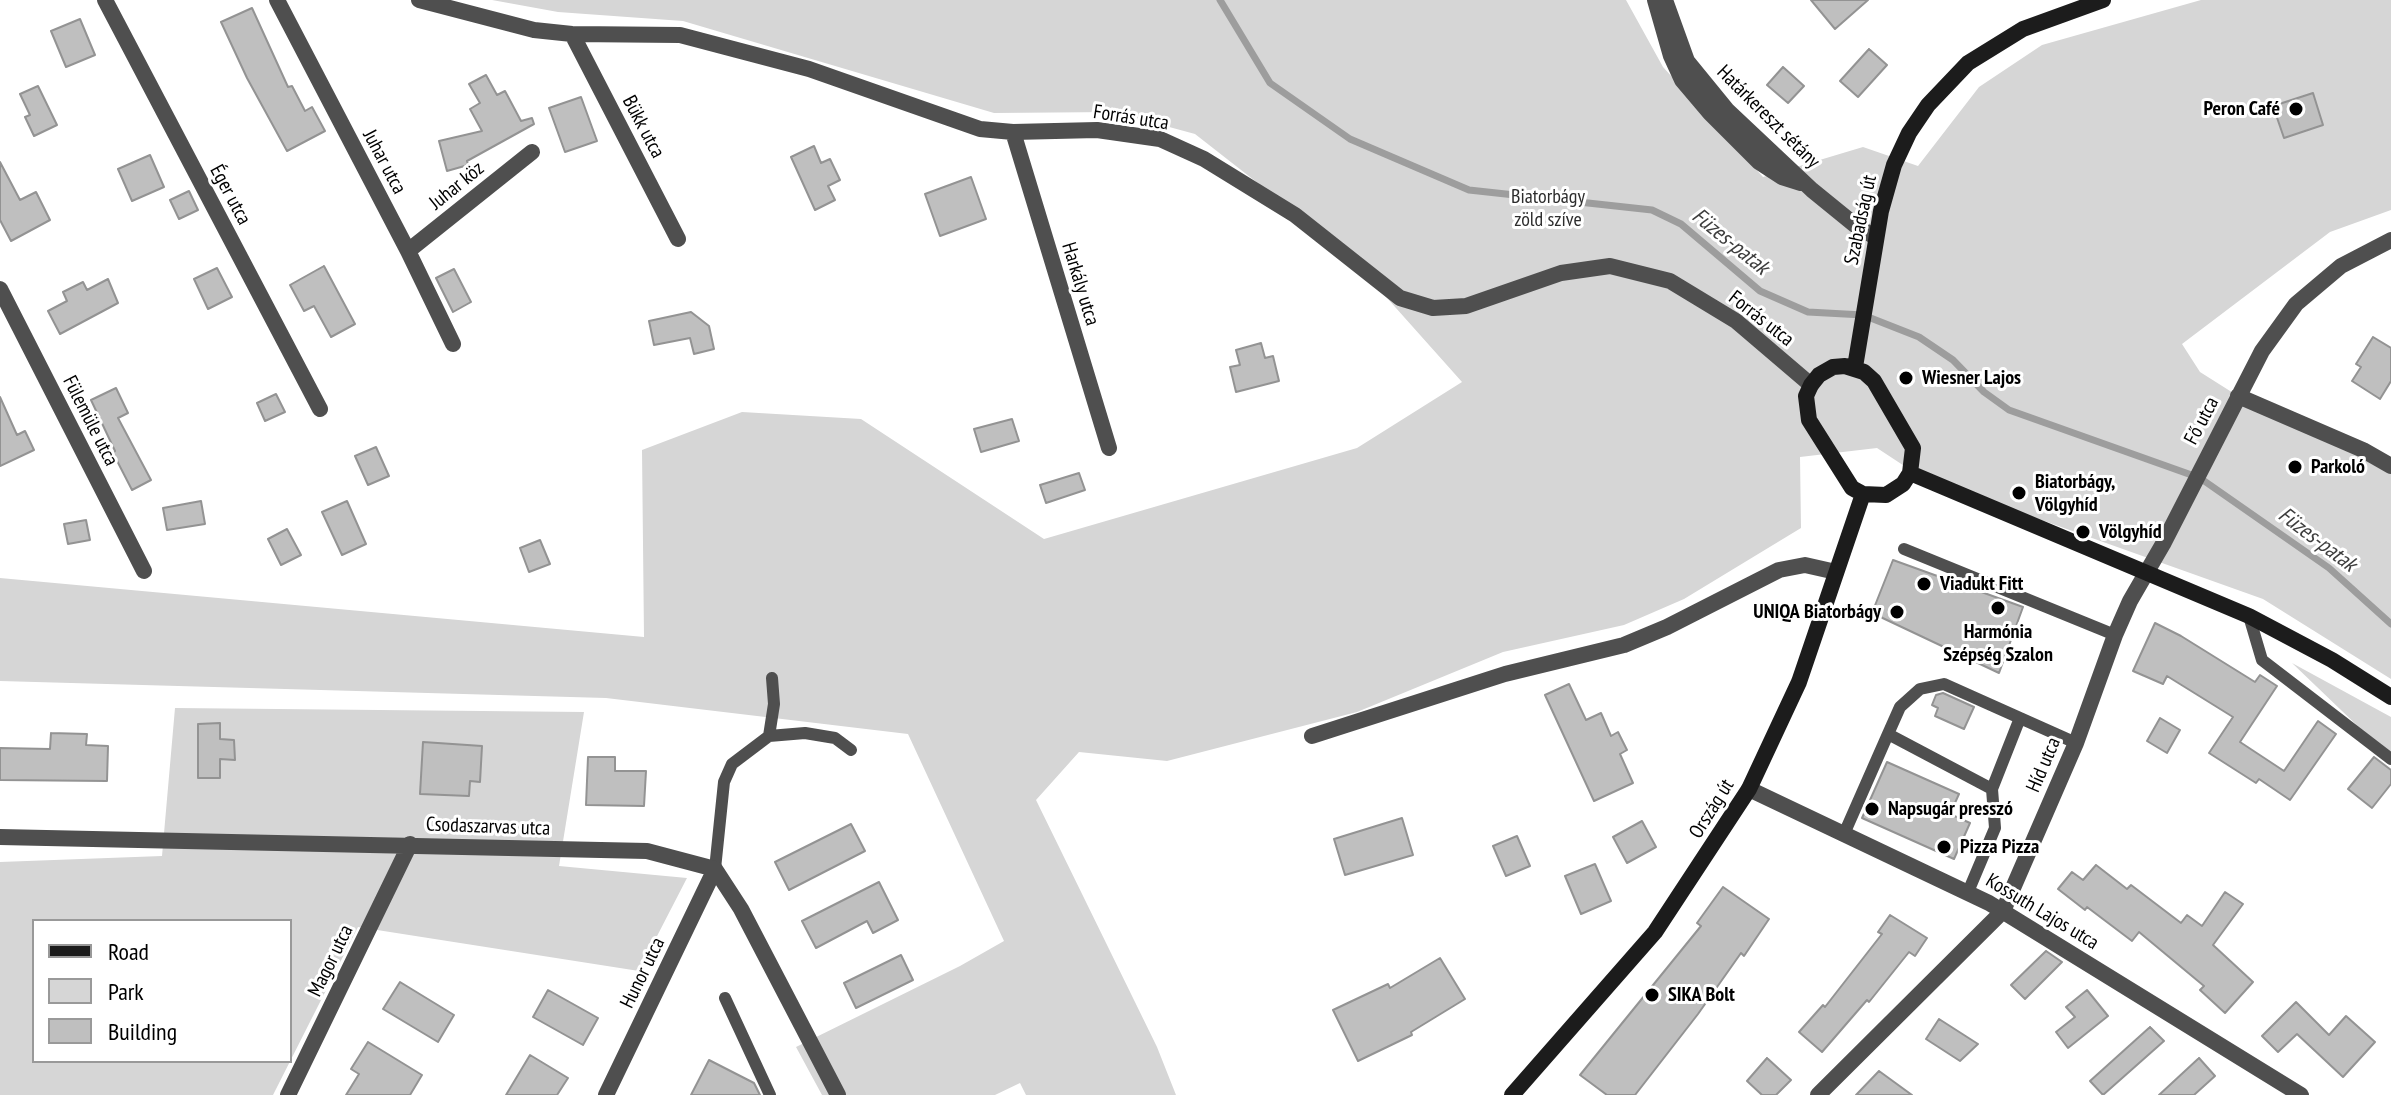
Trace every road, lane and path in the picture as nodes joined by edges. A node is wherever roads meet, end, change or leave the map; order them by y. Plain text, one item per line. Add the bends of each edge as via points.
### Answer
1 (105, 0) edge
2 (277, 0) edge
3 (419, 0) edge
4 (1655, 0) edge
5 (1665, 0) edge
6 (2103, 0) edge
7 (572, 34) junction
8 (1013, 132) junction
9 (532, 152) dead end
10 (1807, 185) junction
11 (1875, 237) junction
12 (678, 239) dead end
13 (2391, 240) edge
14 (408, 251) junction
15 (0, 289) edge
16 (453, 344) dead end
17 (1855, 367) junction
18 (1811, 385) junction
19 (2238, 396) junction
20 (320, 409) dead end
21 (1109, 448) dead end
22 (2391, 466) edge
23 (1910, 473) junction
24 (1863, 494) junction
25 (1904, 549) dead end
26 (144, 571) dead end
27 (1836, 572) junction
28 (2147, 572) junction
29 (2249, 616) junction
30 (2115, 635) junction
31 (772, 678) dead end
32 (2391, 697) edge
33 (2020, 718) junction
34 (1888, 734) junction
35 (769, 736) junction
36 (1312, 736) dead end
37 (2076, 743) junction
38 (851, 750) dead end
39 (2391, 759) edge
40 (1749, 789) junction
41 (1992, 789) junction
42 (1844, 834) junction
43 (0, 837) edge
44 (410, 844) junction
45 (715, 869) junction
46 (1968, 892) junction
47 (2003, 911) junction
48 (725, 998) dead end
49 (834, 1094) edge
50 (288, 1095) edge
51 (606, 1095) edge
52 (770, 1095) edge
53 (1512, 1095) edge
54 (1818, 1095) edge
55 (2301, 1095) edge

1 - 20 street, Éger utca
2 - 14 street, Juhar utca
3 - 7 street, Forrás utca via 534,30
4 - 10 street via 1682,80 1759,162
5 - 10 street, Határkereszt sétány via 1687,61 1727,110
6 - 11 main road, Szabadság út via 2023,29 1968,63 1909,133 1886,189
7 - 8 street, Forrás utca via 680,35 809,69 980,129
7 - 12 street, Bükk utca
8 - 18 street, Forrás utca via 1097,130 1160,139 1204,159 1295,215 1400,298 1433,308 1466,306 1561,273 1610,266 1670,281 1736,321
8 - 21 street, Harkály utca
9 - 14 street, Juhar köz
10 - 11 street, Határkereszt sétány
11 - 17 main road, Szabadság út
13 - 19 street via 2341,266 2296,304
14 - 16 street, Juhar utca
15 - 26 street, Fülemüle utca
17 - 18 main road via 1833,367
17 - 23 main road via 1874,381 1908,438 1914,459
18 - 24 main road via 1806,396 1809,420 1846,481
19 - 22 street, Fő utca
19 - 28 street, Fő utca
23 - 24 main road via 1886,495
23 - 28 main road
24 - 27 main road, Ország út
25 - 30 lane
27 - 36 street via 1805,565 1779,570 1624,645 1505,674
27 - 40 main road, Ország út via 1799,682
28 - 29 main road
28 - 30 street, Híd utca
29 - 32 main road
29 - 39 lane via 2262,660
30 - 37 street, Híd utca
31 - 35 lane
33 - 34 lane via 1944,684 1920,689 1900,707
33 - 37 lane
33 - 41 lane
34 - 41 lane
34 - 42 lane
35 - 38 lane via 805,733 835,738
35 - 45 lane via 727,773
37 - 47 street, Híd utca
40 - 42 street, Kossuth Lajos utca
40 - 53 main road, Ország út via 1655,932
41 - 46 lane via 1995,828
42 - 46 street, Kossuth Lajos utca
43 - 44 street, Csodaszarvas utca
44 - 45 street, Csodaszarvas utca via 647,851
44 - 50 street, Magor utca
45 - 49 street via 741,909
45 - 51 street, Hunor utca
46 - 47 street, Kossuth Lajos utca
47 - 54 street, Híd utca
47 - 55 street, Kossuth Lajos utca
48 - 52 lane

